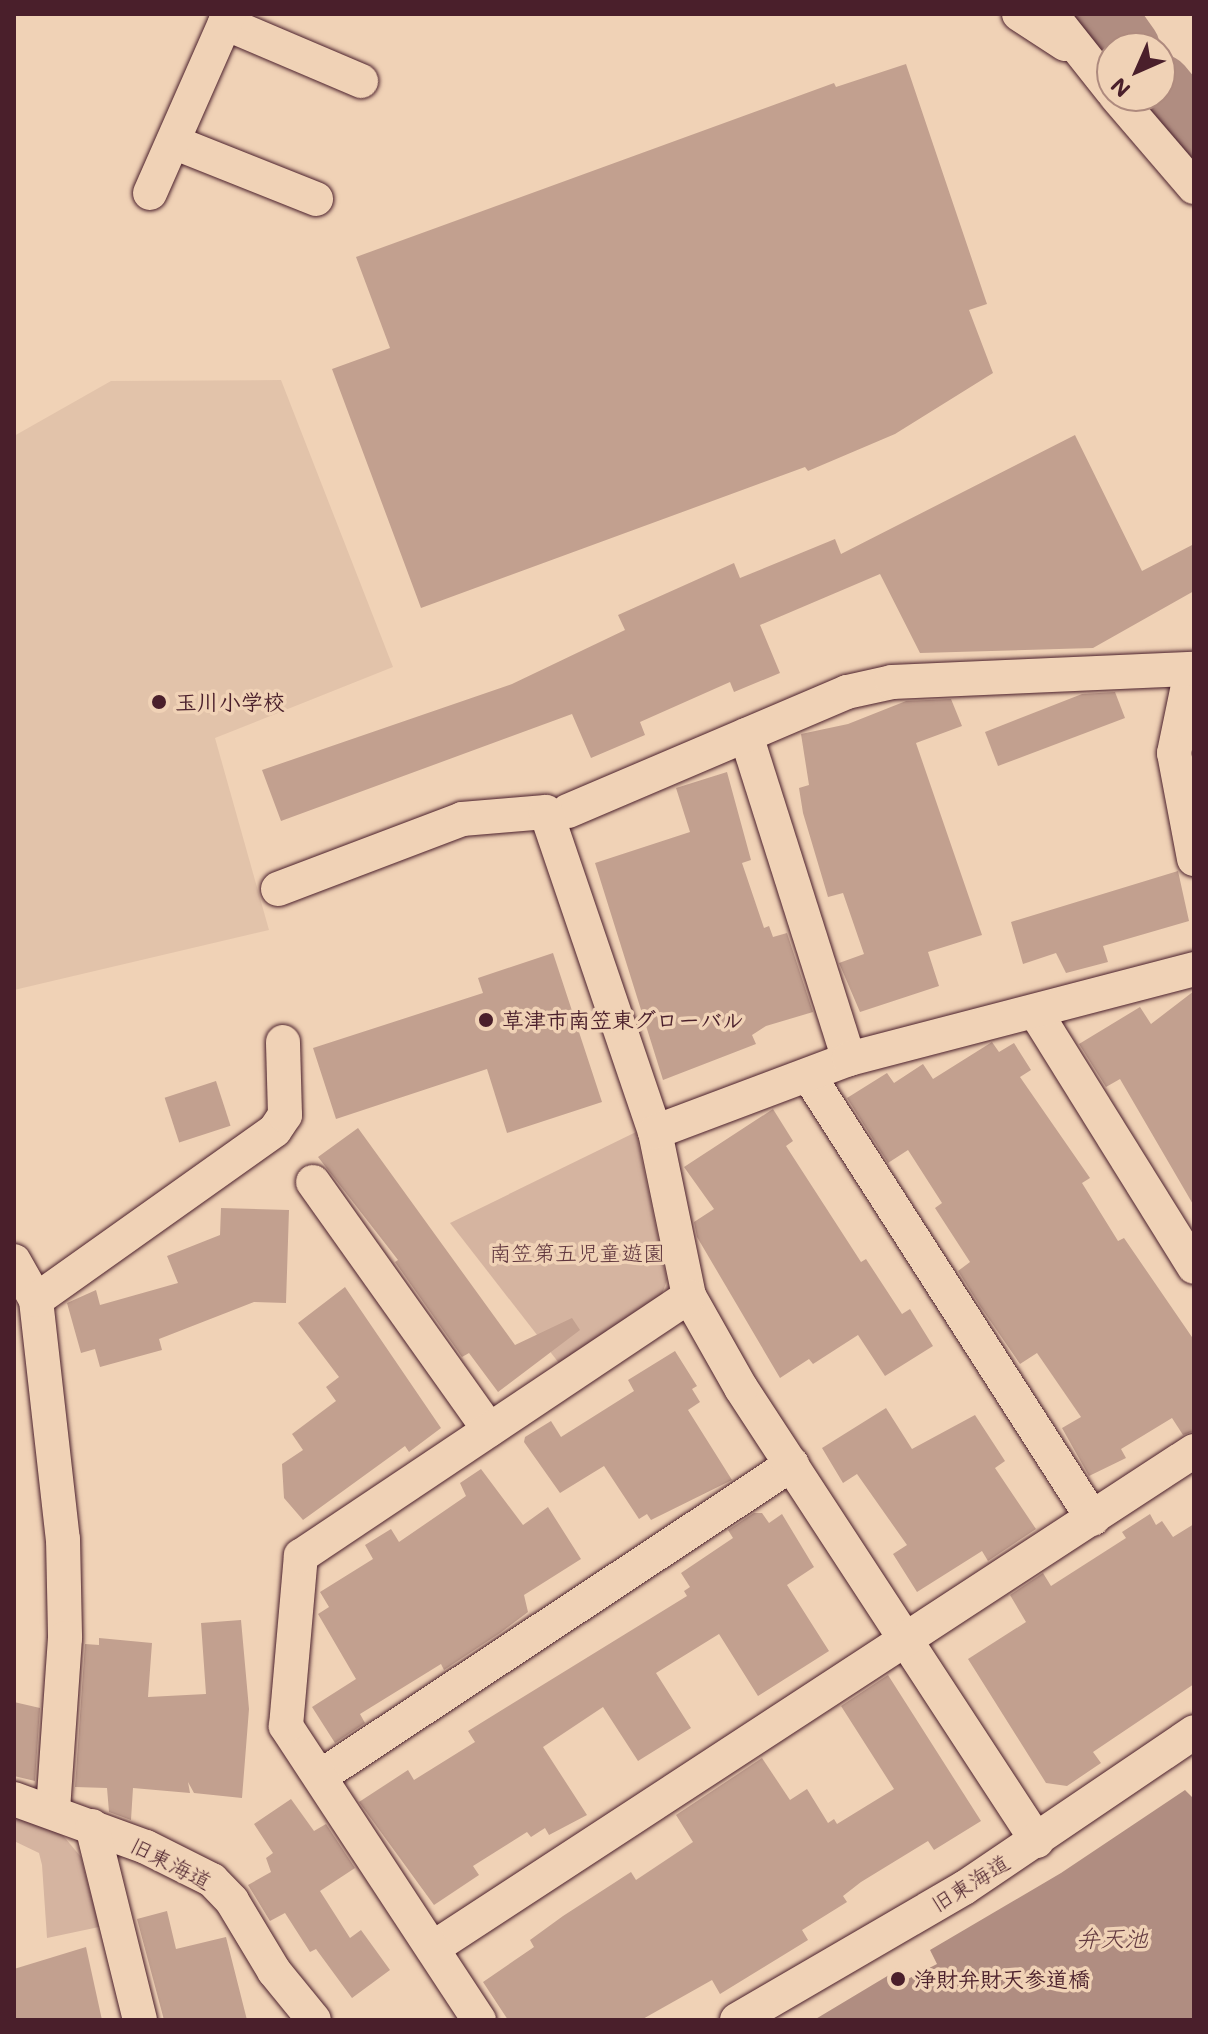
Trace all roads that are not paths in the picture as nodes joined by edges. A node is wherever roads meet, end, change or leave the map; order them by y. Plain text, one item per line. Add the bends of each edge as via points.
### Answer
1 (1019, 14) edge
2 (1051, 14) edge
3 (227, 18) edge
4 (1082, 56) junction
5 (1096, 72) edge
6 (361, 81) dead end
7 (1130, 112) edge
8 (173, 142) junction
9 (1194, 187) edge
10 (150, 193) dead end
11 (316, 199) dead end
12 (1192, 670) edge
13 (746, 735) junction
14 (568, 811) dead end
15 (1194, 859) edge
16 (278, 889) dead end
17 (1194, 969) edge
18 (1036, 1013) junction
19 (283, 1042) dead end
20 (849, 1059) junction
21 (809, 1076) junction
22 (655, 1132) junction
23 (313, 1182) dead end
24 (14, 1261) edge
25 (1194, 1267) edge
26 (689, 1296) junction
27 (36, 1300) junction
28 (489, 1430) junction
29 (1194, 1451) edge
30 (792, 1464) junction
31 (1093, 1519) junction
32 (903, 1638) junction
33 (1194, 1732) edge
34 (321, 1776) junction
35 (14, 1799) edge
36 (53, 1811) junction
37 (92, 1826) junction
38 (1037, 1841) junction
39 (433, 1948) junction
40 (140, 2020) edge
41 (314, 2020) edge
42 (479, 2020) edge
43 (737, 2020) edge

1 - 4 street
2 - 4 street
3 - 6 street
3 - 8 street
4 - 5 street
7 - 9 street
8 - 10 street
8 - 11 street
12 - 13 street via 892,682 847,692
12 - 15 street via 1174,753
13 - 14 street
13 - 20 street
16 - 22 street via 462,819 546,812
17 - 18 street via 1088,994
18 - 20 street
18 - 25 street
19 - 27 street via 285,1115 275,1130
20 - 21 street
21 - 22 street
21 - 31 street
22 - 26 street
23 - 28 street
24 - 27 street
26 - 28 street
26 - 30 street
27 - 36 street via 63,1539 65,1638
28 - 34 street via 301,1556 286,1726
29 - 31 street
30 - 32 street
30 - 34 street
31 - 32 street
32 - 38 street
32 - 39 street
33 - 38 street, 旧東海道
34 - 39 street
35 - 36 street, 旧東海道
36 - 37 street, 旧東海道
37 - 40 street
37 - 41 street, 旧東海道 via 212,1880
38 - 43 street, 旧東海道
39 - 42 street

